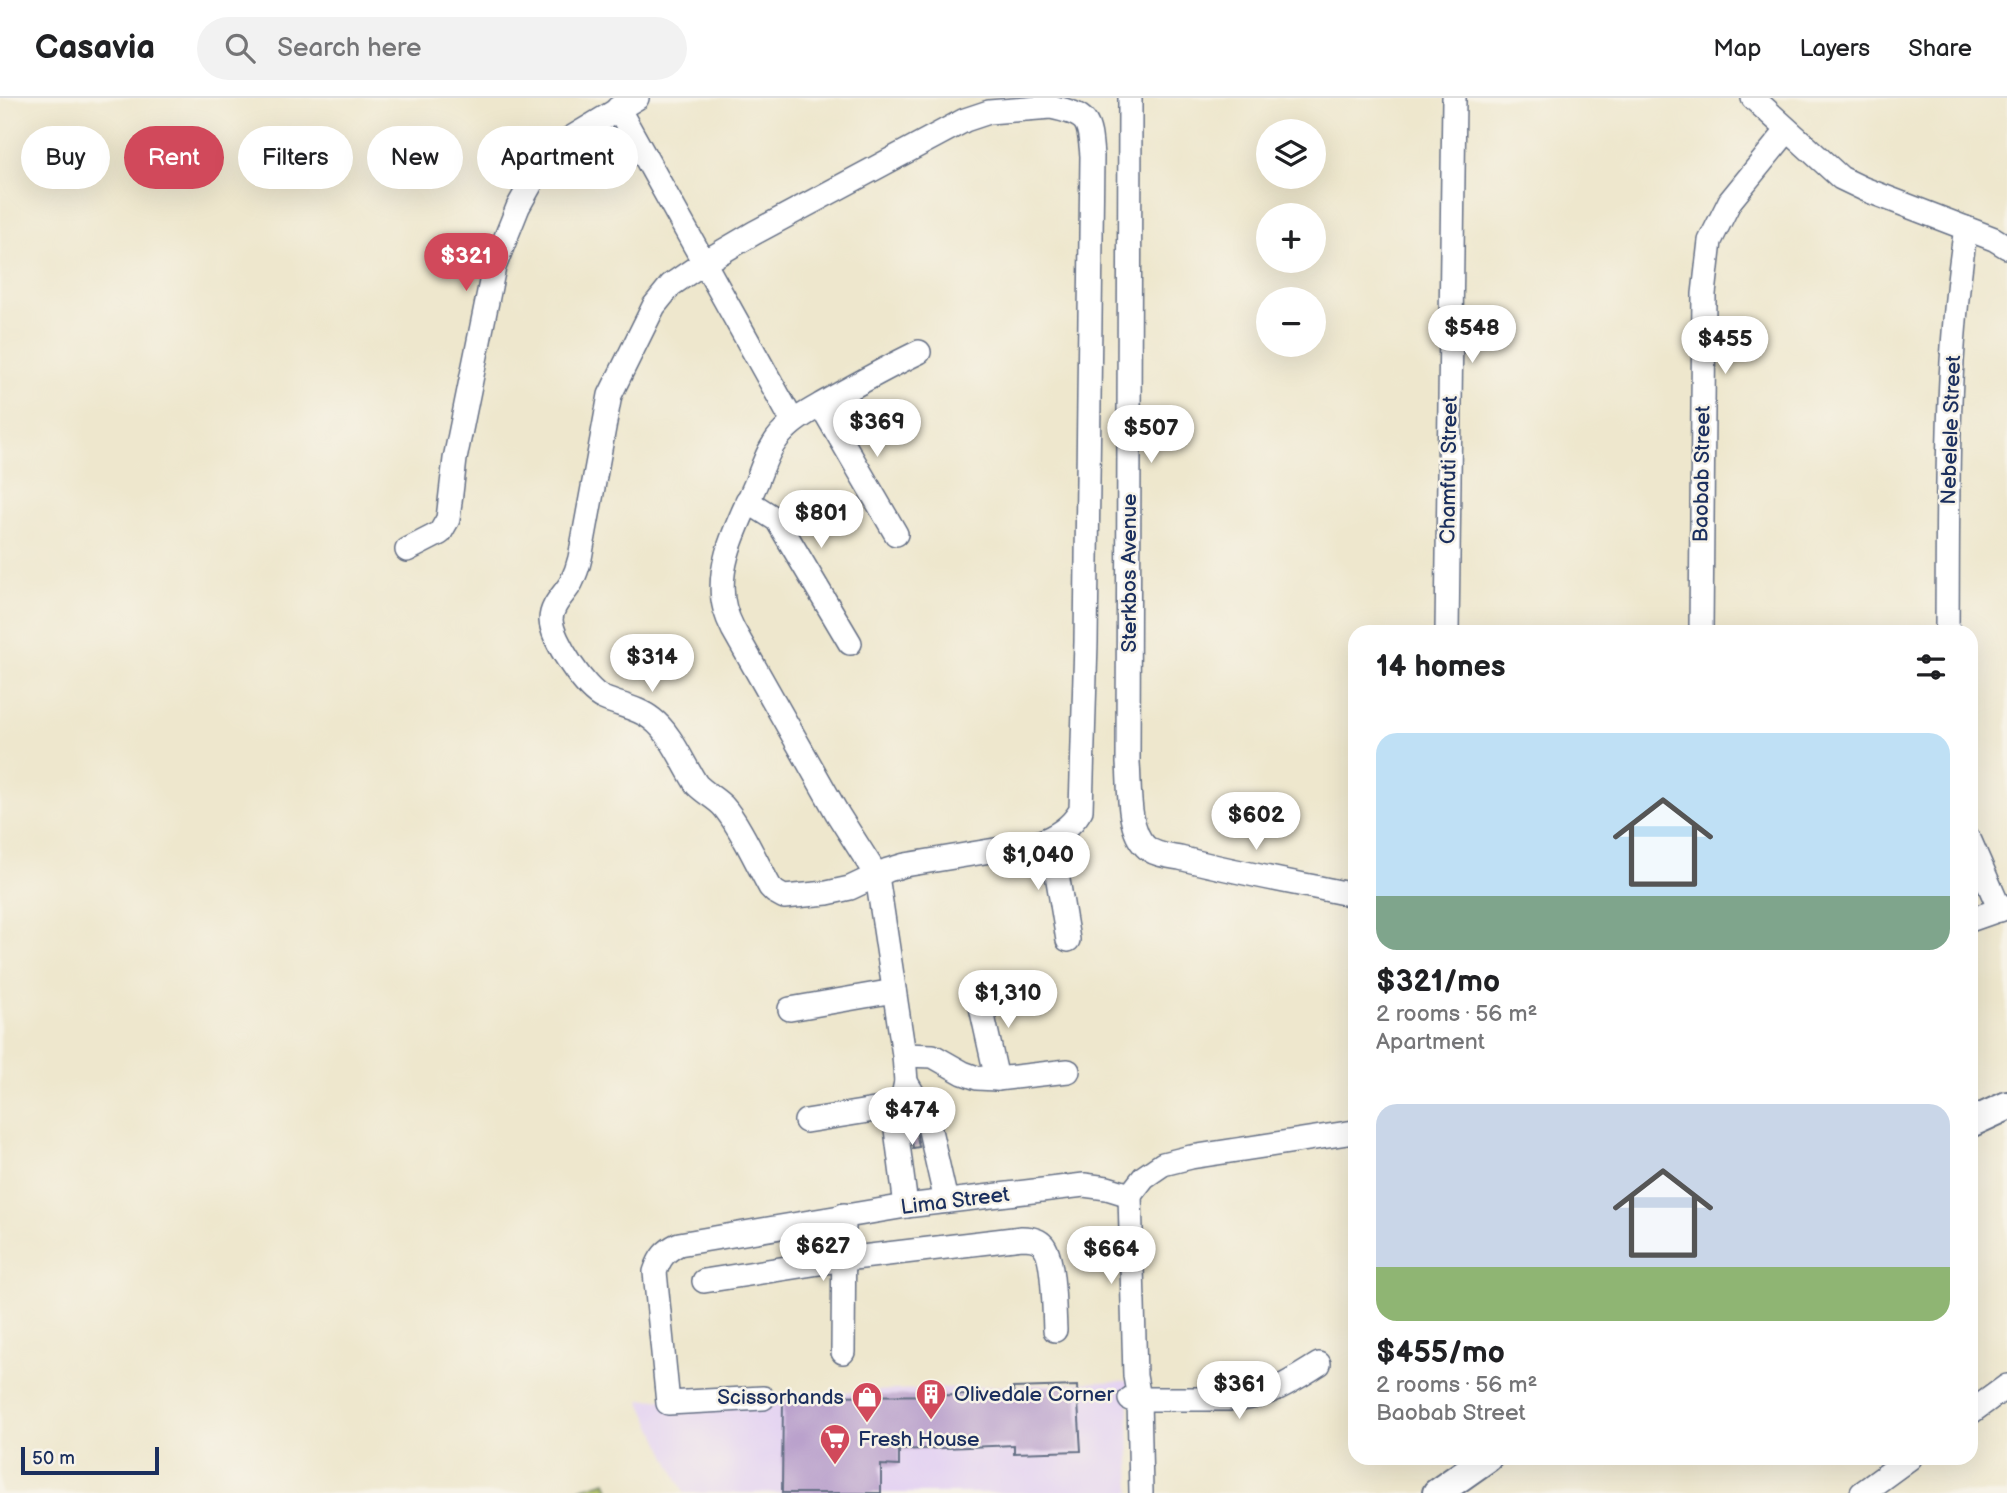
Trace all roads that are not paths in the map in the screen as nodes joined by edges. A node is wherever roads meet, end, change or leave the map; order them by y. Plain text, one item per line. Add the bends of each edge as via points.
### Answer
1 (1130, 98) edge
2 (1454, 98) edge
3 (1752, 98) edge
4 (628, 103) edge
5 (1787, 131) junction
6 (1966, 228) junction
7 (2007, 247) edge
8 (703, 263) junction
9 (919, 352) dead end
10 (821, 405) junction
11 (793, 422) junction
12 (747, 501) junction
13 (896, 534) dead end
14 (407, 550) dead end
15 (1447, 625) edge
16 (1701, 625) edge
17 (1947, 625) edge
18 (850, 643) dead end
19 (1051, 838) junction
20 (1978, 857) edge
21 (877, 876) junction
22 (1348, 894) edge
23 (2004, 909) edge
24 (1978, 917) edge
25 (1068, 940) dead end
26 (977, 989) dead end
27 (894, 991) junction
28 (790, 1009) dead end
29 (904, 1055) junction
30 (1068, 1071) dead end
31 (997, 1079) junction
32 (909, 1104) junction
33 (2007, 1106) edge
34 (1978, 1119) edge
35 (806, 1121) dead end
36 (1348, 1133) edge
37 (1130, 1195) junction
38 (946, 1201) junction
39 (906, 1206) junction
40 (844, 1215) junction
41 (845, 1259) junction
42 (704, 1281) dead end
43 (1055, 1329) dead end
44 (843, 1352) dead end
45 (1319, 1364) dead end
46 (2007, 1386) edge
47 (1135, 1391) junction
48 (763, 1398) dead end
49 (1978, 1407) edge
50 (1476, 1465) edge
51 (1900, 1465) edge
52 (1127, 1493) edge
53 (1141, 1493) edge
54 (1437, 1493) edge
55 (1862, 1493) edge

1 - 22 street, Sterkbos Avenue via 1128,763 1138,837 1153,852
2 - 15 street, Chamfuti Street
3 - 5 street
4 - 8 street
4 - 14 street via 556,147 518,207 494,267 455,459 448,519 440,533
5 - 6 street via 1841,178
5 - 16 street, Baobab Street via 1731,201 1710,241 1704,294
6 - 7 street
6 - 17 street, Nebelele Street via 1951,407
8 - 11 street
8 - 19 street via 965,120 989,112 1051,107 1070,111 1089,127 1082,810 1068,828
8 - 21 street via 671,285 654,306 610,395 580,558 553,610 554,632 593,693 651,717 660,727 698,785 732,818 775,892 784,897 827,893
9 - 10 street
10 - 11 street
10 - 13 street
11 - 12 street via 772,445
12 - 18 street via 777,520
12 - 21 street via 725,564 724,607 739,641
19 - 21 street via 905,865
19 - 25 street
20 - 23 street
21 - 27 street
23 - 24 street
26 - 31 street
27 - 28 street
27 - 29 street
29 - 31 street via 933,1056 963,1073
29 - 32 street
30 - 31 street
32 - 35 street
32 - 38 street via 927,1117
32 - 39 street via 896,1129
33 - 34 street
36 - 37 street via 1163,1164 1144,1177
37 - 38 street, Lima Street via 1084,1185
37 - 47 street
38 - 39 street, Lima Street
39 - 40 street, Lima Street
40 - 41 street
40 - 48 street, Lima Street via 679,1244 659,1258 655,1279 668,1403
41 - 42 street
41 - 43 street via 1022,1238 1038,1240 1046,1247 1051,1265
41 - 44 street
45 - 47 street via 1257,1397
46 - 49 street
47 - 52 street
47 - 53 street
50 - 54 street
51 - 55 street

